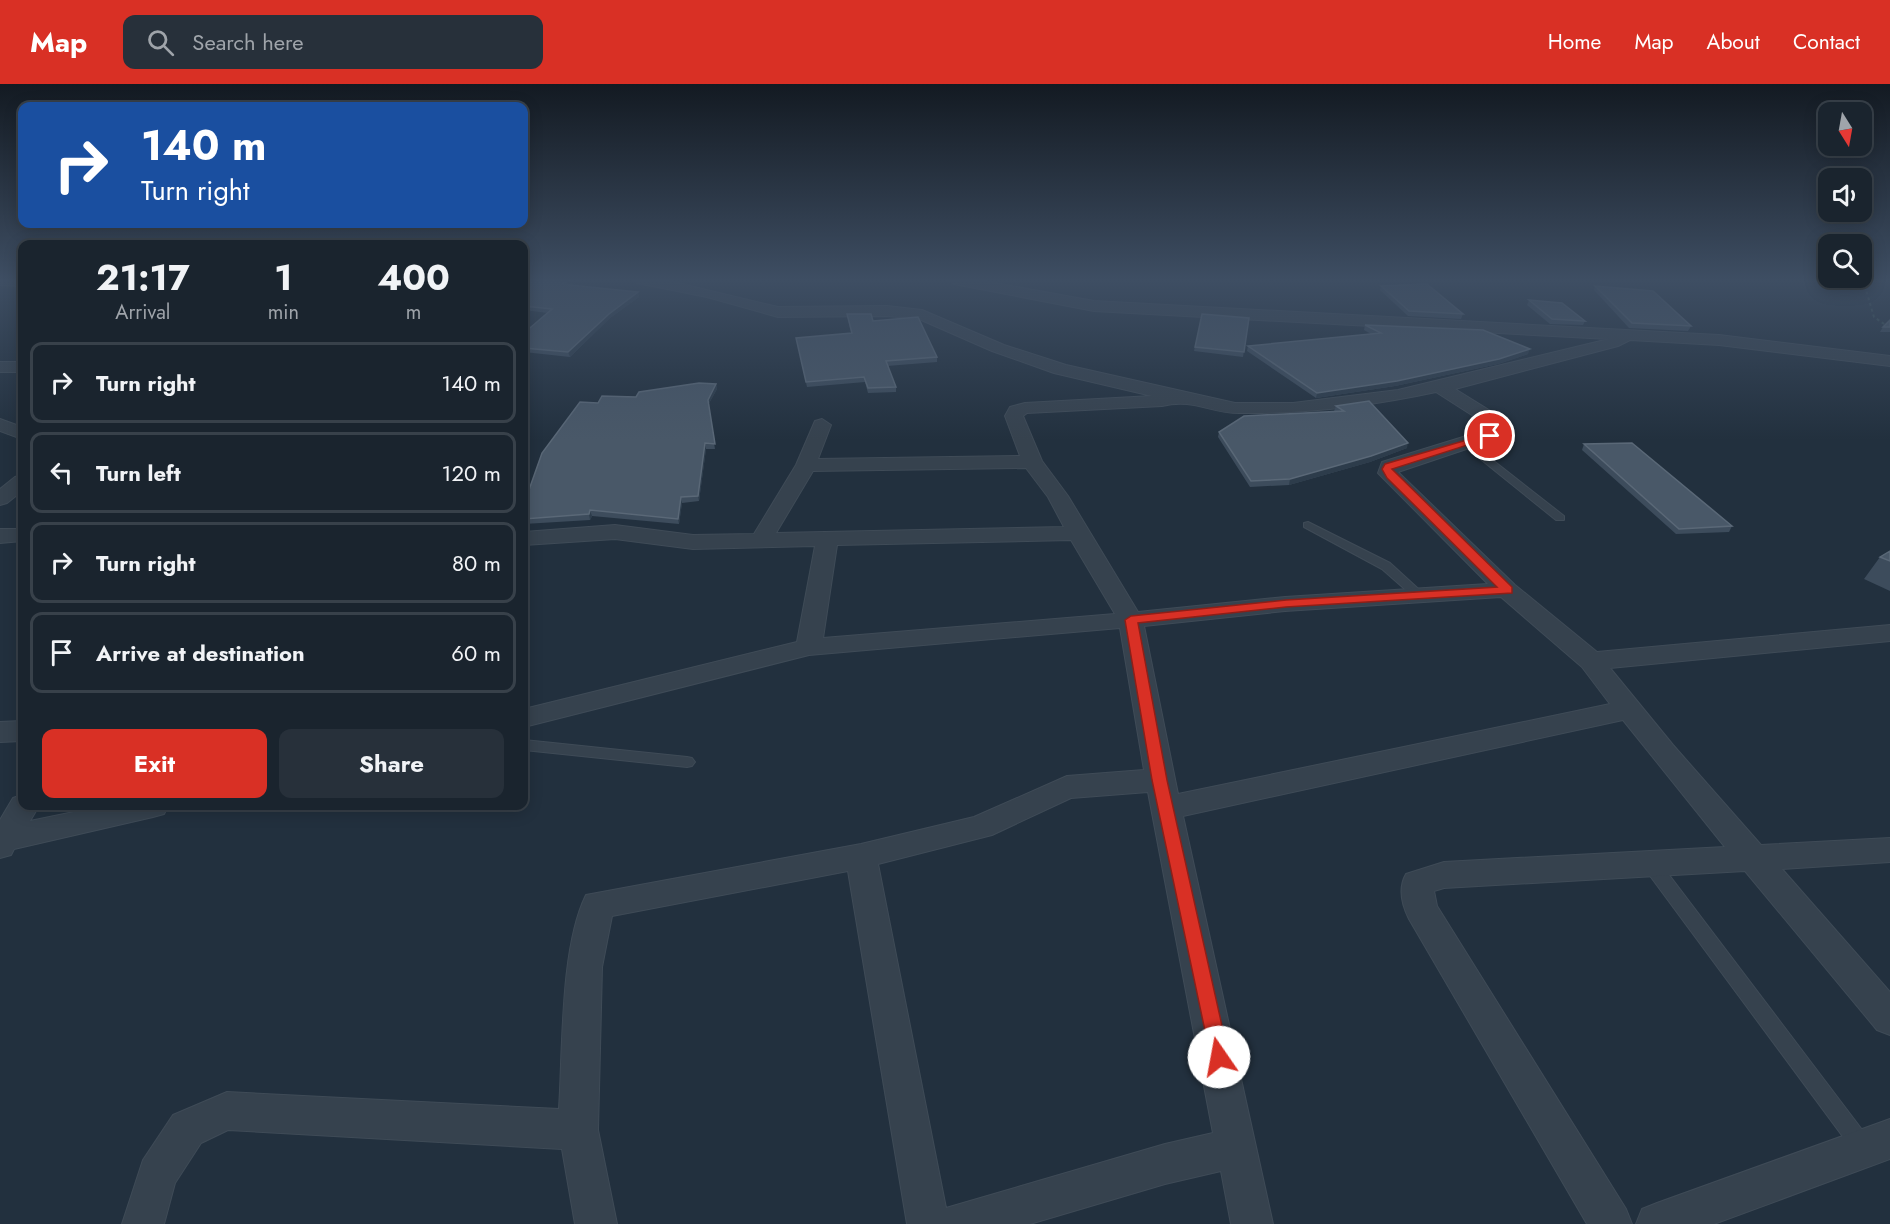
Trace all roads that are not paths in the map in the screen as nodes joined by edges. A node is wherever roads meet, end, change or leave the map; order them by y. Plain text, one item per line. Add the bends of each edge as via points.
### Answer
1 (964, 333) edge
2 (1593, 333) edge
3 (1626, 335) junction
4 (1890, 361) edge
5 (0, 367) edge
6 (18, 367) edge
7 (1440, 387) junction
8 (1178, 397) junction
9 (0, 425) edge
10 (822, 425) dead end
11 (18, 432) edge
12 (1467, 443) junction
13 (1032, 462) junction
14 (806, 465) junction
15 (18, 484) edge
16 (0, 499) edge
17 (1560, 518) dead end
18 (1308, 525) dead end
19 (1077, 533) junction
20 (18, 535) edge
21 (0, 536) edge
22 (528, 538) edge
23 (827, 540) junction
24 (761, 541) junction
25 (1507, 590) junction
26 (1419, 595) junction
27 (1131, 620) junction
28 (1890, 633) edge
29 (809, 647) junction
30 (1591, 661) junction
31 (1629, 709) junction
32 (528, 717) edge
33 (0, 732) edge
34 (18, 732) edge
35 (528, 745) edge
36 (687, 762) dead end
37 (1163, 794) junction
38 (21, 810) edge
39 (136, 810) edge
40 (1, 842) edge
41 (1890, 850) edge
42 (861, 856) junction
43 (1754, 859) junction
44 (1651, 864) junction
45 (1890, 1018) edge
46 (578, 1130) junction
47 (1877, 1144) edge
48 (1238, 1147) junction
49 (143, 1224) edge
50 (596, 1224) edge
51 (928, 1224) edge
52 (958, 1224) edge
53 (1252, 1224) edge
54 (1611, 1224) edge
55 (1657, 1224) edge

1 - 8 street via 1060,369
2 - 3 street
3 - 4 street via 1757,343
3 - 7 street via 1612,343
5 - 6 street
7 - 8 street via 1262,409
7 - 12 street via 1499,427 1495,435
8 - 13 street via 1020,409 1014,416
9 - 11 street
10 - 14 street
12 - 17 lane
12 - 25 street via 1389,466 1388,473
13 - 14 street
13 - 19 street via 1058,496
14 - 24 street
15 - 16 street
18 - 26 lane via 1386,566
19 - 23 street
19 - 27 street
20 - 21 street
22 - 24 street via 615,532 693,542
23 - 24 street
23 - 29 street
25 - 26 street
25 - 30 street
26 - 27 street
27 - 29 street
27 - 37 street
28 - 30 street
29 - 32 street
30 - 31 street
31 - 37 street
31 - 43 street
33 - 34 street
35 - 36 lane
37 - 42 street via 1067,787 981,827
37 - 48 street
38 - 40 street
39 - 40 street
41 - 43 street
42 - 46 street via 598,904 585,968
42 - 51 street
43 - 44 street
43 - 45 street
44 - 47 lane
44 - 54 street via 1444,875 1417,883 1421,909
46 - 49 street via 227,1111 187,1129 158,1174
46 - 50 street
47 - 55 street
48 - 52 street via 1164,1164
48 - 53 street

